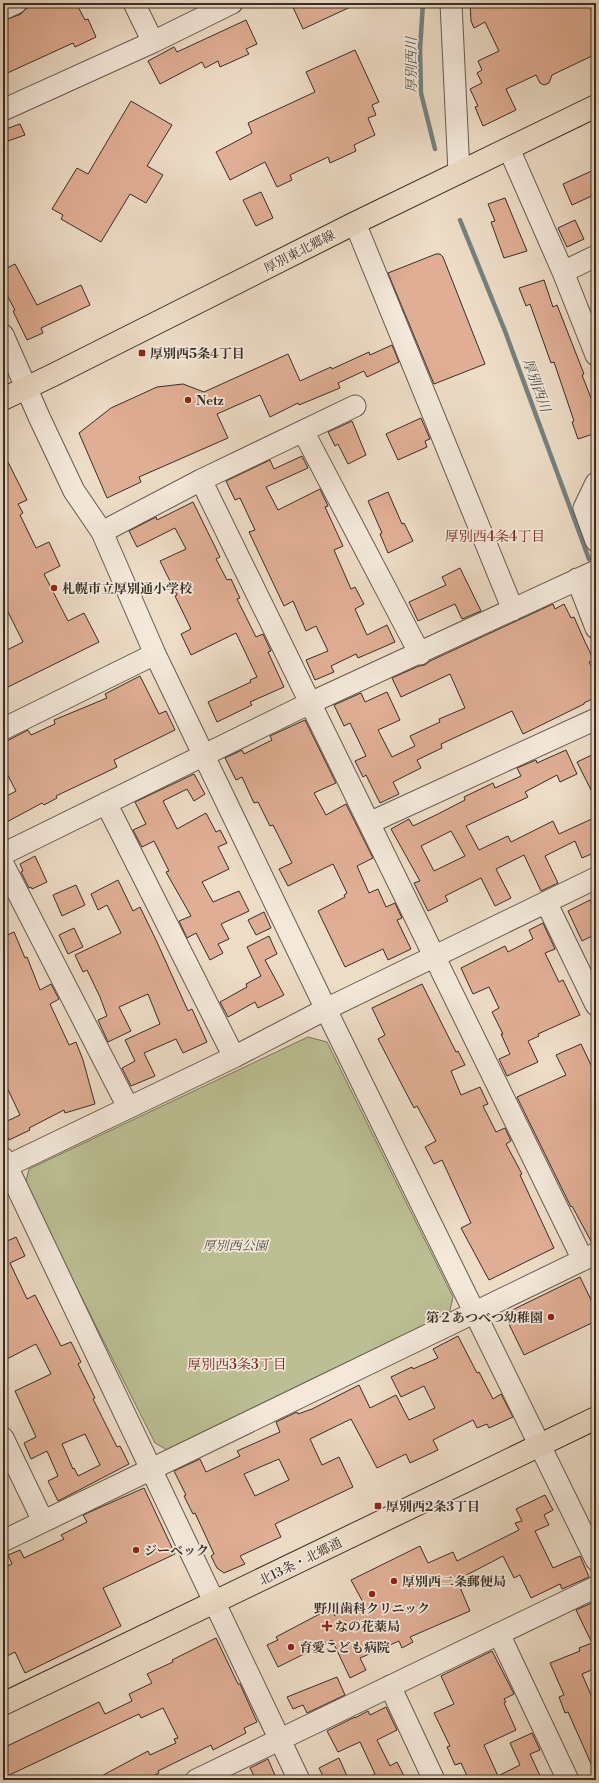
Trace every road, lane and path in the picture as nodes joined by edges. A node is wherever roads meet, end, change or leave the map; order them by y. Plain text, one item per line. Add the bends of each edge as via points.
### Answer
1 (16, 3) edge
2 (134, 3) edge
3 (232, 3) edge
4 (451, 3) edge
5 (3, 9) edge
6 (153, 42) junction
7 (596, 106) edge
8 (3, 110) edge
9 (509, 149) junction
10 (459, 173) junction
11 (355, 223) junction
12 (596, 256) edge
13 (563, 272) junction
14 (3, 335) edge
15 (596, 355) edge
16 (26, 388) junction
17 (3, 399) edge
18 (355, 406) dead end
19 (303, 431) junction
20 (201, 480) junction
21 (596, 483) edge
22 (102, 532) junction
23 (596, 541) edge
24 (596, 571) edge
25 (577, 579) junction
26 (513, 610) junction
27 (596, 628) edge
28 (154, 654) junction
29 (420, 654) junction
30 (310, 703) junction
31 (596, 719) edge
32 (3, 729) edge
33 (203, 756) junction
34 (106, 803) junction
35 (369, 823) junction
36 (3, 854) edge
37 (3, 864) edge
38 (596, 878) edge
39 (546, 902) junction
40 (434, 957) junction
41 (596, 1005) edge
42 (326, 1009) junction
43 (234, 1057) junction
44 (128, 1107) junction
45 (4, 1164) edge
46 (590, 1257) edge
47 (475, 1313) junction
48 (596, 1418) edge
49 (3, 1438) edge
50 (541, 1446) junction
51 (152, 1470) junction
52 (43, 1521) junction
53 (3, 1541) edge
54 (596, 1560) edge
55 (596, 1587) edge
56 (214, 1602) junction
57 (498, 1634) junction
58 (390, 1686) junction
59 (3, 1704) edge
60 (279, 1740) junction
61 (196, 1780) edge
62 (299, 1780) edge
63 (434, 1780) edge
64 (568, 1780) edge

1 - 5 street
2 - 6 street
3 - 6 street
4 - 10 street
6 - 8 street
7 - 9 main road, 厚別東北郷線
9 - 10 main road, 厚別東北郷線
9 - 13 street
10 - 11 main road, 厚別東北郷線
11 - 16 main road, 厚別東北郷線
11 - 26 street
12 - 13 street
13 - 15 street
14 - 16 street
16 - 17 main road, 厚別東北郷線
16 - 22 street via 74,491
18 - 19 street
19 - 20 street
19 - 29 street
20 - 22 street
20 - 30 street
21 - 23 street via 584,508
22 - 28 street
24 - 25 street
25 - 26 street
25 - 27 street
26 - 29 street
28 - 32 street
28 - 33 street
29 - 30 street
30 - 33 street
30 - 35 street
31 - 35 street
33 - 34 street
33 - 42 street
34 - 36 street
34 - 43 street
35 - 40 street
37 - 44 street
38 - 39 street
39 - 40 street
39 - 41 street
40 - 42 street
40 - 46 street
42 - 43 street
42 - 47 street
43 - 44 street
44 - 45 street
45 - 51 street
46 - 47 street
47 - 50 street
47 - 51 street
48 - 50 main road, 北13条・北郷通
49 - 52 street
50 - 54 street
50 - 56 main road, 北13条・北郷通
51 - 52 street
51 - 56 street
52 - 53 street
55 - 57 street
56 - 59 main road, 北13条・北郷通
56 - 60 street
57 - 58 street
57 - 64 street
58 - 60 street
58 - 63 street
60 - 61 street
60 - 62 street

